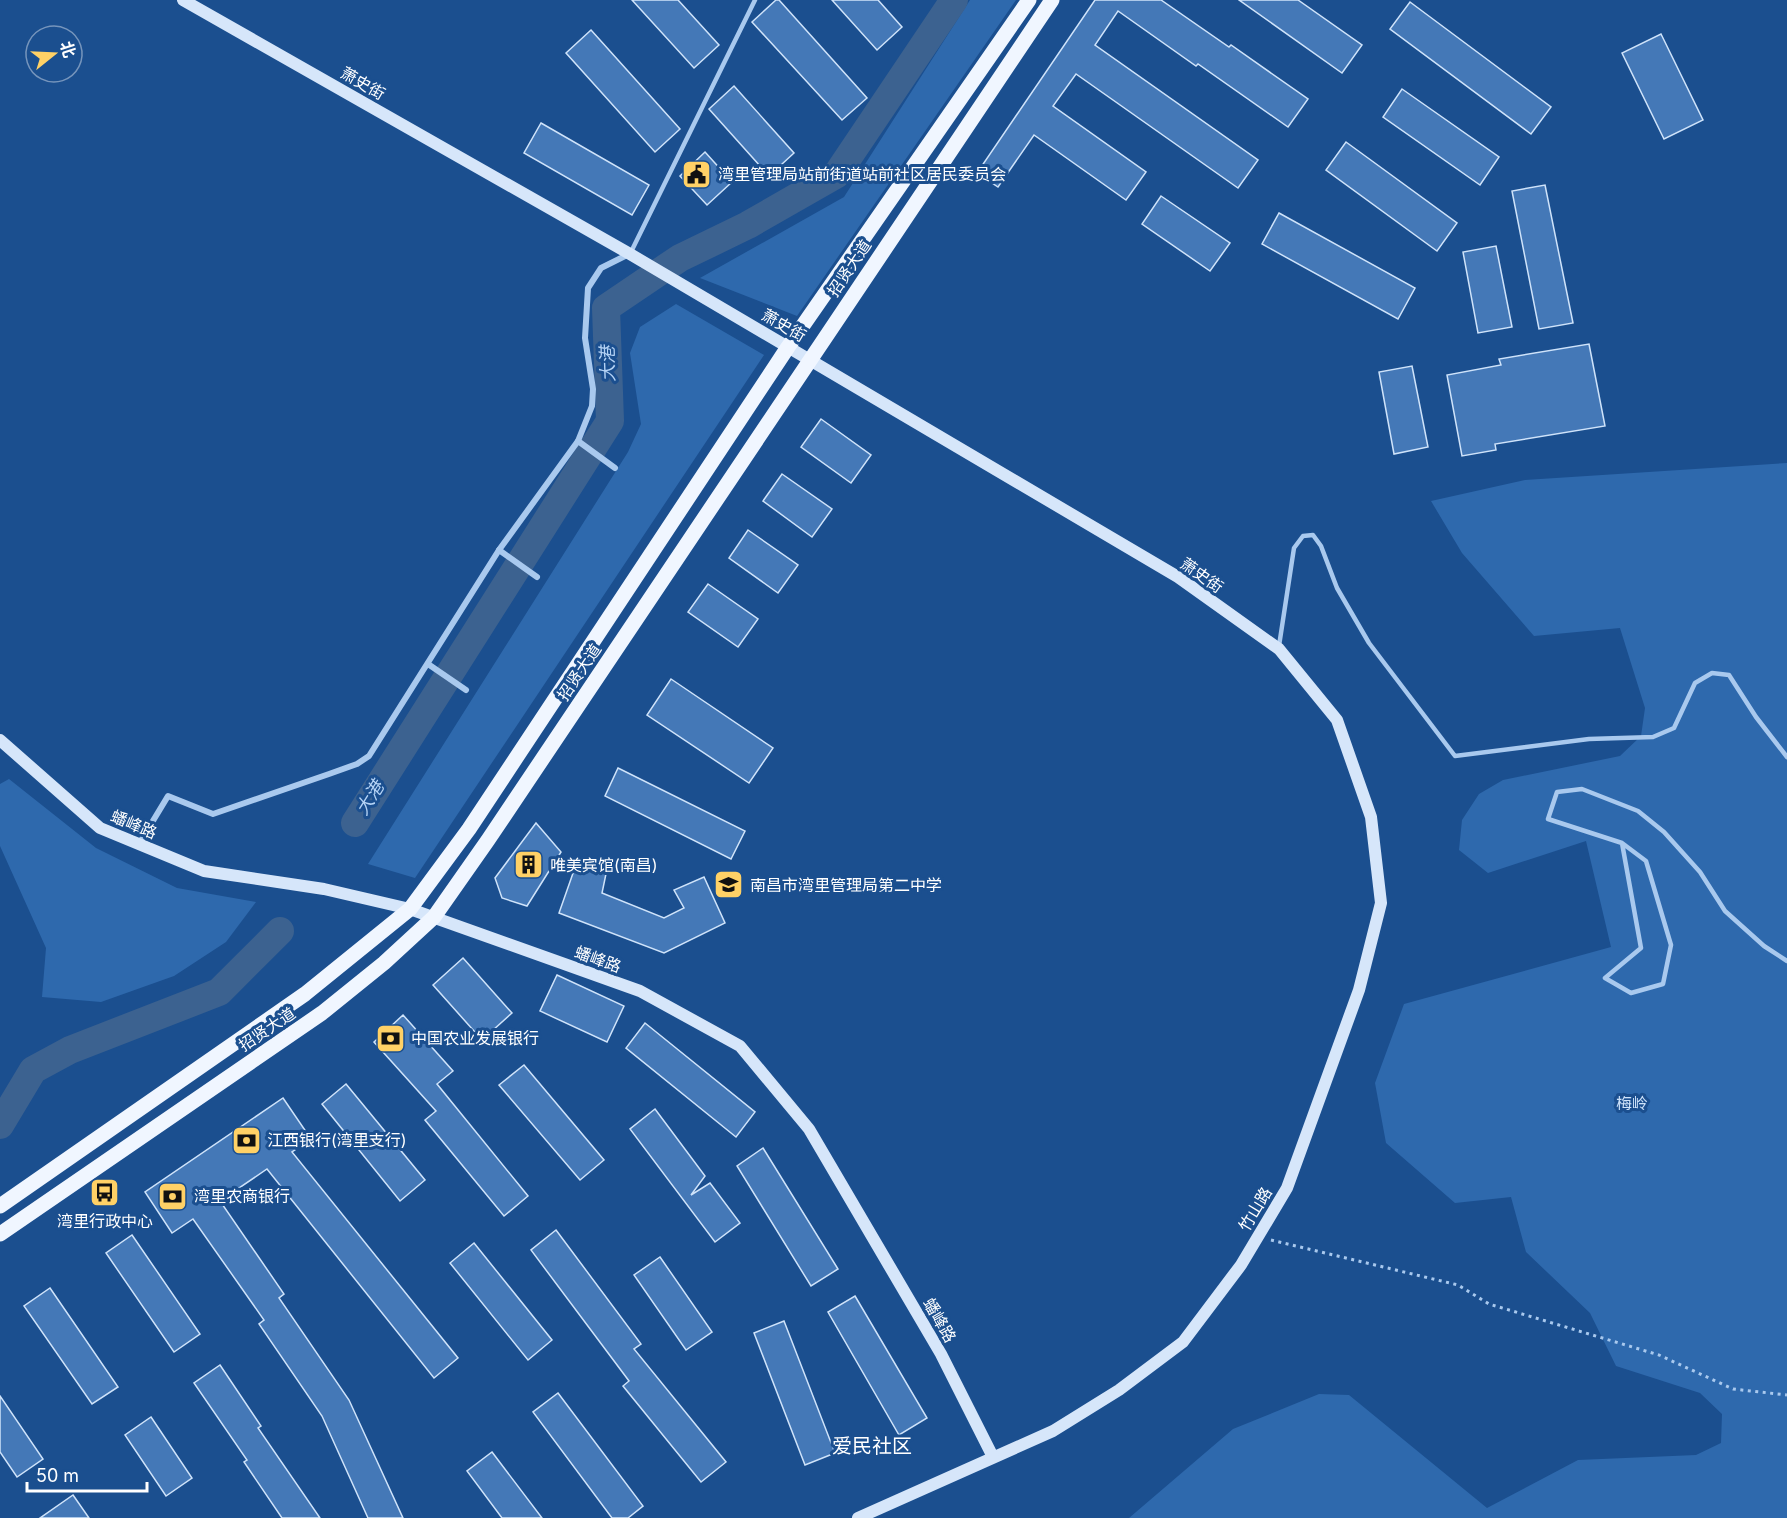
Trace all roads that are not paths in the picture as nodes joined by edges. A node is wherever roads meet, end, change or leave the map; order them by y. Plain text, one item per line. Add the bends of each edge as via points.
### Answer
1 (183, 0) edge
2 (755, 0) edge
3 (1029, 0) edge
4 (1052, 0) edge
5 (630, 254) junction
6 (788, 347) junction
7 (810, 359) junction
8 (578, 441) junction
9 (615, 468) dead end
10 (499, 550) junction
11 (537, 577) dead end
12 (1279, 649) junction
13 (428, 664) junction
14 (466, 690) dead end
15 (1337, 720) joint
16 (0, 740) edge
17 (1787, 757) edge
18 (1622, 843) junction
19 (139, 844) junction
20 (410, 909) junction
21 (434, 917) junction
22 (1787, 961) edge
23 (0, 1206) edge
24 (0, 1234) edge
25 (993, 1457) junction
26 (858, 1518) edge

1 - 5 street, 萧史街
2 - 5 lane
3 - 6 main road, 招贤大道
4 - 7 main road, 招贤大道
5 - 6 street, 萧史街
5 - 8 street via 601,268 588,288 585,338 592,406
6 - 7 street, 萧史街
6 - 20 main road, 招贤大道 via 469,829
7 - 12 street, 萧史街 via 1178,577
7 - 21 main road, 招贤大道
8 - 9 street
8 - 10 street
10 - 11 street
10 - 13 street
12 - 15 street, 萧史街
12 - 17 lane via 1294,548 1303,536 1313,535 1337,588 1369,643 1455,756 1589,739 1653,737 1674,728 1695,683 1712,673 1729,675
13 - 14 street
13 - 19 street via 363,760 213,814 168,795
15 - 25 street, 竹山路 via 1371,817 1381,903 1359,990 1287,1188 1241,1265 1183,1342 1119,1390 1053,1431
16 - 19 street, 蟠峰路 via 100,828
18 - 18 lane via 1646,861 1671,945 1663,984 1631,993 1605,978 1641,948
18 - 22 lane via 1548,819 1557,792 1582,789 1638,811 1664,832 1700,872 1725,911
19 - 20 street, 蟠峰路 via 204,871 324,889
20 - 21 street, 蟠峰路
20 - 23 main road, 招贤大道 via 305,994
21 - 24 main road, 招贤大道 via 322,1012
21 - 25 street, 蟠峰路 via 640,991 740,1046 809,1129 941,1354
25 - 26 street, 竹山路

